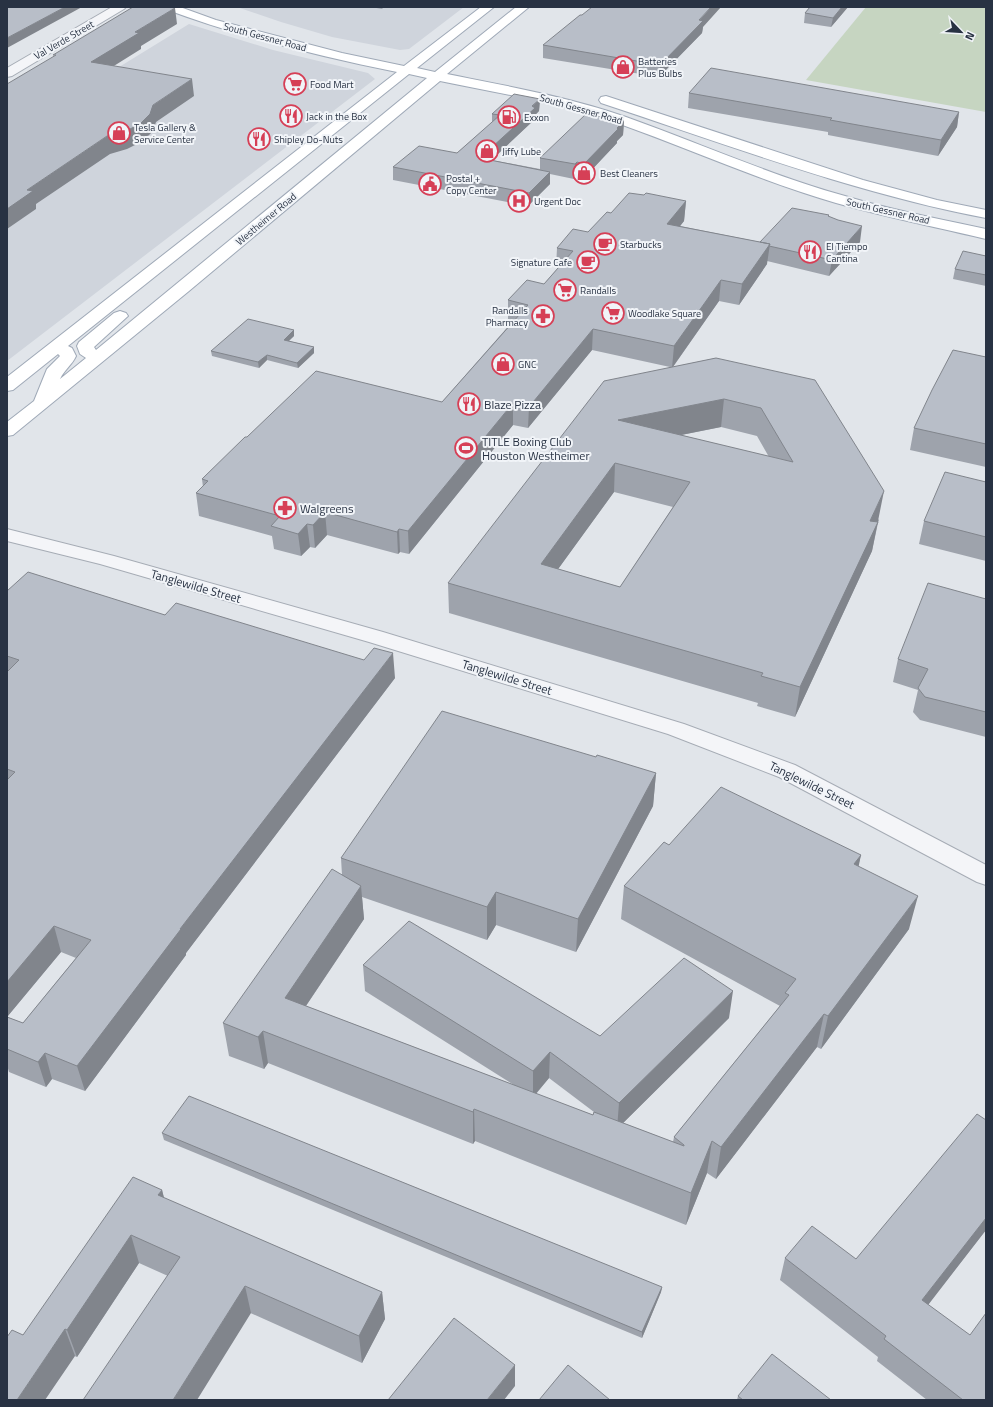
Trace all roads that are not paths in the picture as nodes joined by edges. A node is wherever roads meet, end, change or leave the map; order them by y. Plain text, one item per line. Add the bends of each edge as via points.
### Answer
1 (120, 7) edge
2 (169, 7) edge
3 (488, 7) edge
4 (523, 7) edge
5 (241, 17) dead end
6 (212, 23) junction
7 (261, 24) dead end
8 (326, 40) dead end
9 (420, 61) junction
10 (407, 64) junction
11 (450, 65) junction
12 (465, 68) dead end
13 (7, 73) edge
14 (437, 76) junction
15 (596, 97) dead end
16 (285, 165) junction
17 (282, 193) junction
18 (257, 200) junction
19 (986, 214) edge
20 (248, 234) junction
21 (986, 234) edge
22 (143, 278) junction
23 (58, 346) junction
24 (96, 358) junction
25 (7, 386) edge
26 (41, 403) junction
27 (7, 431) edge
28 (7, 534) edge
29 (986, 876) edge

1 - 13 street, Val Verde Street
2 - 6 main road, South Gessner Road
3 - 9 main road
4 - 11 main road, Westheimer Road
5 - 6 main road
6 - 10 main road, South Gessner Road via 341,57
7 - 8 main road, South Gessner Road
9 - 10 main road
9 - 11 main road
10 - 14 main road, South Gessner Road
10 - 16 main road
11 - 12 main road
11 - 14 main road, Westheimer Road
14 - 17 main road, Westheimer Road
14 - 21 main road, South Gessner Road via 583,108 627,122 750,170 841,200
15 - 19 main road, South Gessner Road via 858,183 935,204
16 - 17 main road
16 - 18 main road
17 - 20 main road, Westheimer Road
18 - 20 main road
18 - 22 main road
20 - 24 main road, Westheimer Road
22 - 23 main road
22 - 24 main road via 140,299 88,342 86,350
23 - 25 main road
23 - 26 main road via 68,356 56,369
24 - 26 main road, Westheimer Road
26 - 27 main road, Westheimer Road
28 - 29 street, Tanglewilde Street via 376,637 676,729 787,770

